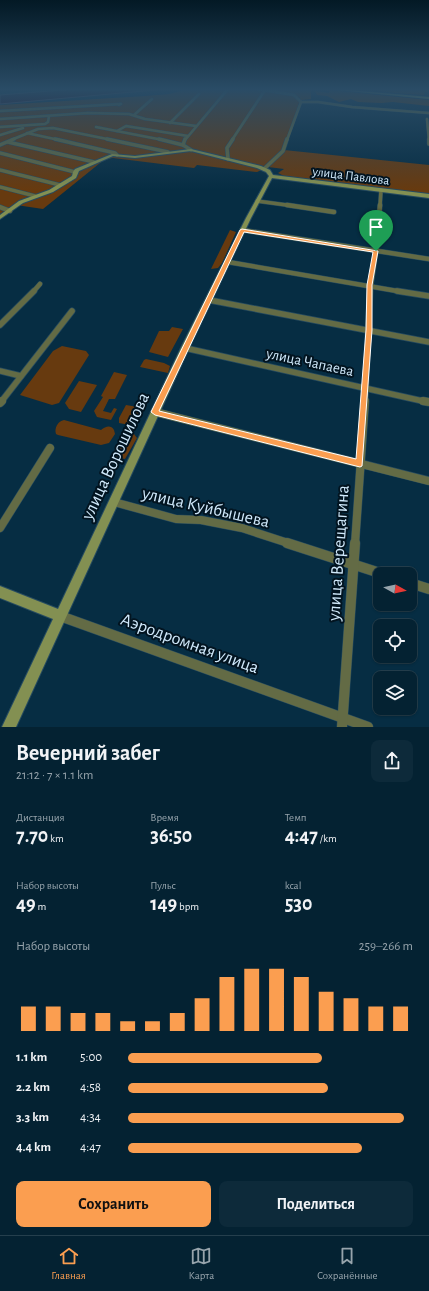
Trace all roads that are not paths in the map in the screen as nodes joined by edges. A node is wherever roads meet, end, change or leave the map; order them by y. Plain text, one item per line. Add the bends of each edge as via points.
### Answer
1 (43, 123) edge
2 (170, 123) edge
3 (199, 123) edge
4 (244, 123) edge
5 (293, 123) edge
6 (427, 123) edge
7 (33, 125) junction
8 (196, 126) junction
9 (0, 127) edge
10 (96, 127) dead end
11 (117, 131) junction
12 (27, 134) junction
13 (0, 135) edge
14 (188, 136) junction
15 (8, 142) junction
16 (429, 144) edge
17 (0, 145) edge
18 (183, 145) junction
19 (191, 150) junction
20 (168, 152) junction
21 (0, 153) edge
22 (117, 155) junction
23 (228, 159) junction
24 (94, 162) junction
25 (264, 169) junction
26 (0, 170) edge
27 (74, 172) junction
28 (271, 176) junction
29 (60, 185) junction
30 (0, 187) edge
31 (381, 190) junction
32 (35, 196) junction
33 (429, 196) edge
34 (257, 201) junction
35 (0, 207) edge
36 (10, 211) junction
37 (334, 212) dead end
38 (0, 217) edge
39 (242, 230) junction
40 (376, 251) junction
41 (429, 259) edge
42 (228, 262) junction
43 (40, 284) dead end
44 (370, 285) junction
45 (429, 296) edge
46 (210, 300) junction
47 (72, 311) dead end
48 (0, 325) edge
49 (369, 330) junction
50 (429, 342) edge
51 (185, 348) junction
52 (0, 371) edge
53 (21, 376) junction
54 (366, 388) junction
55 (429, 402) edge
56 (0, 403) edge
57 (155, 412) junction
58 (50, 448) dead end
59 (360, 463) junction
60 (429, 481) edge
61 (114, 502) junction
62 (0, 528) edge
63 (353, 564) junction
64 (373, 571) edge
65 (417, 585) edge
66 (429, 589) edge
67 (0, 592) edge
68 (60, 616) junction
69 (342, 722) edge
70 (8, 727) edge
71 (368, 727) edge

1 - 7 street
2 - 8 street
3 - 8 street
4 - 23 street via 228,148
5 - 25 street via 283,151
6 - 16 street
7 - 9 street
7 - 13 street
8 - 14 street
10 - 11 street
11 - 14 street via 126,126
11 - 18 street
12 - 15 street
12 - 20 street via 42,128 53,128
12 - 22 street
14 - 18 street
15 - 17 street
15 - 24 street
18 - 19 street
19 - 20 street
19 - 23 street
20 - 22 street via 135,157
21 - 27 street
22 - 24 street
23 - 25 street
24 - 27 street
25 - 28 street via 270,172
26 - 29 street
27 - 29 street via 74,177
28 - 31 street, улица Павлова
28 - 34 street, улица Ворошилова
29 - 32 street
30 - 32 street
31 - 33 street, улица Павлова
31 - 40 street, улица Верещагина
32 - 36 street via 16,204
34 - 37 street
34 - 39 street, улица Ворошилова
35 - 36 street
36 - 38 street
39 - 40 street
39 - 42 street, улица Ворошилова
40 - 41 street
40 - 44 street, улица Верещагина
42 - 44 street
42 - 46 street, улица Ворошилова
43 - 48 street
44 - 45 street
44 - 49 street, улица Верещагина
46 - 49 street
46 - 51 street, улица Ворошилова
47 - 53 street
49 - 50 street
49 - 54 street, улица Верещагина
51 - 54 street, улица Чапаева
51 - 57 street, улица Ворошилова
52 - 53 street
53 - 56 street
54 - 55 street, улица Чапаева
54 - 59 street, улица Верещагина
57 - 59 street
57 - 61 street, улица Ворошилова
58 - 62 street
59 - 60 street
59 - 63 street, улица Верещагина
61 - 63 street, улица Куйбышева via 176,519 201,520 242,528
61 - 68 street, улица Ворошилова
63 - 64 street, улица Куйбышева
63 - 69 street, улица Верещагина
65 - 66 street
67 - 68 street, Аэродромная улица
68 - 69 street, Аэродромная улица
68 - 70 street, улица Ворошилова
69 - 71 street, Аэродромная улица

